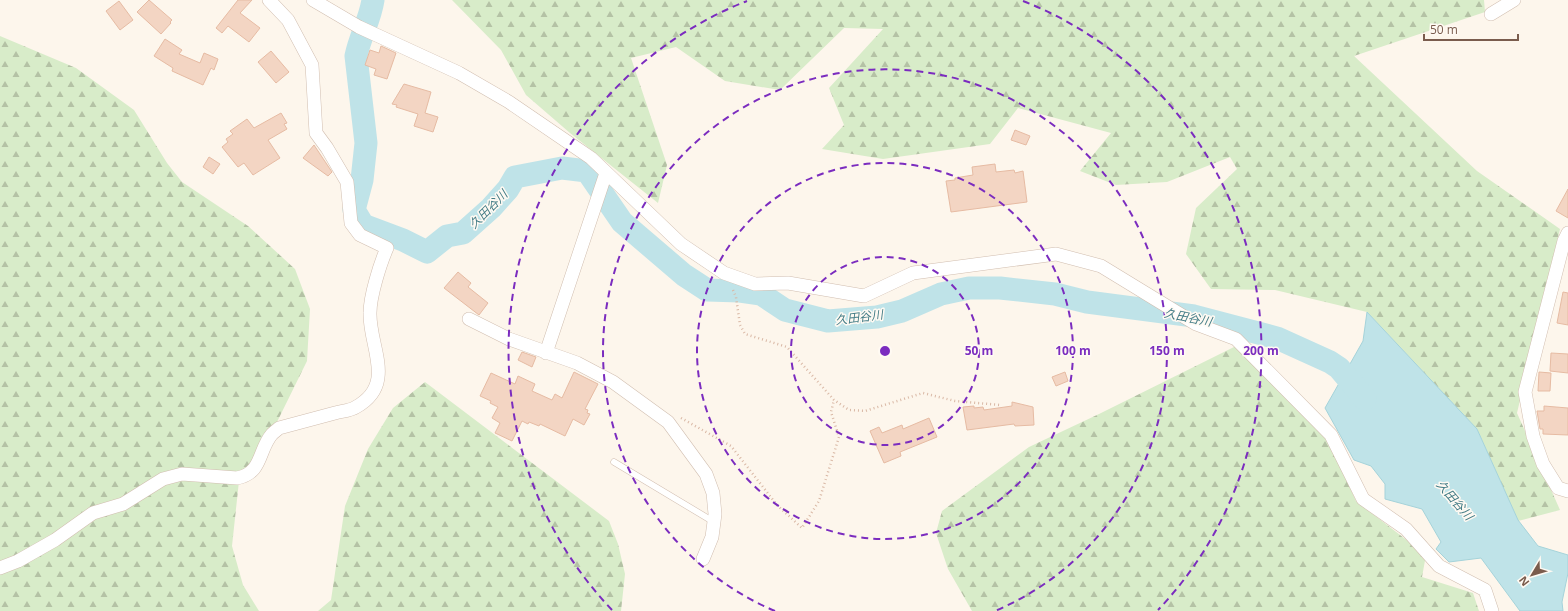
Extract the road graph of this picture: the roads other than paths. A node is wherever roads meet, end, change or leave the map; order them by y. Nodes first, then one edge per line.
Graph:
1 (269, 0) edge
2 (313, 0) edge
3 (1514, 0) edge
4 (1492, 14) dead end
5 (604, 178) junction
6 (1568, 233) edge
7 (469, 319) dead end
8 (546, 353) junction
9 (614, 462) dead end
10 (1568, 491) edge
11 (714, 522) junction
12 (703, 559) dead end
13 (0, 568) edge
14 (1492, 611) edge

1 - 13 street
2 - 5 street
3 - 4 street
5 - 8 street
5 - 14 street
6 - 10 street
7 - 8 street
8 - 11 street
9 - 11 lane
11 - 12 street

